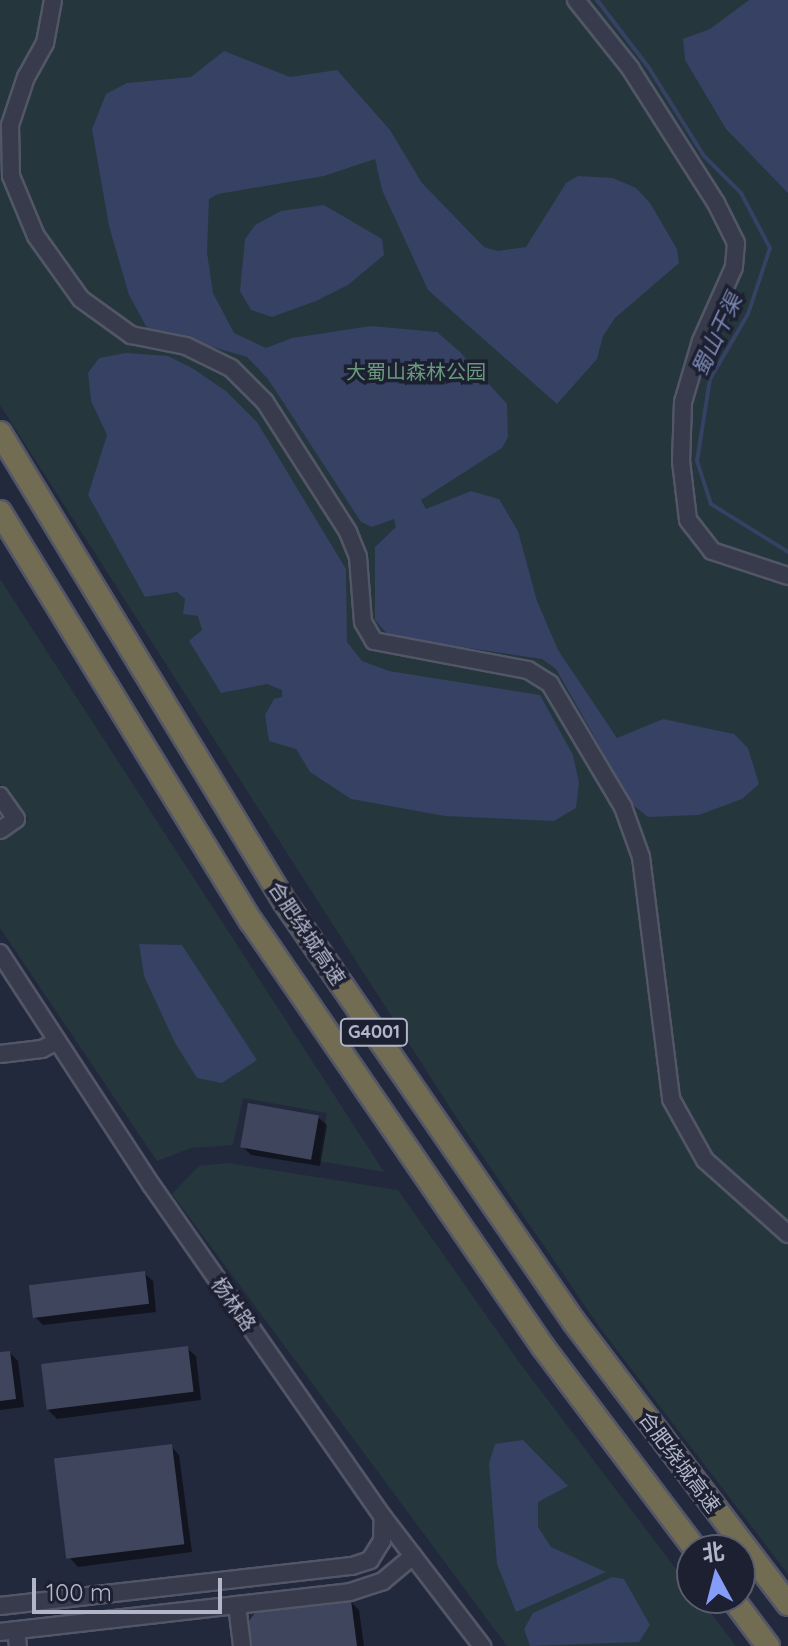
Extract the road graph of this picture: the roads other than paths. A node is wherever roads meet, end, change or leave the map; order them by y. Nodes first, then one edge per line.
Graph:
1 (53, 0) edge
2 (576, 0) edge
3 (0, 433) edge
4 (0, 512) edge
5 (788, 576) edge
6 (0, 796) edge
7 (0, 830) edge
8 (0, 953) edge
9 (57, 1041) junction
10 (0, 1054) edge
11 (788, 1234) edge
12 (383, 1517) junction
13 (684, 1534) edge
14 (413, 1556) junction
15 (788, 1604) edge
16 (237, 1605) junction
17 (0, 1606) edge
18 (744, 1614) edge
19 (11, 1636) edge
20 (242, 1646) edge
21 (482, 1646) edge
22 (768, 1646) edge

1 - 11 street
2 - 5 street
3 - 15 highway, 合肥绕城高速 / G4001
4 - 13 highway, 合肥绕城高速 / G4001
6 - 7 street
8 - 9 street, 杨林路
9 - 10 street
9 - 12 street, 杨林路
12 - 14 street, 杨林路
12 - 17 street
14 - 16 street
14 - 21 street, 杨林路
16 - 19 street
16 - 20 street
18 - 22 highway

